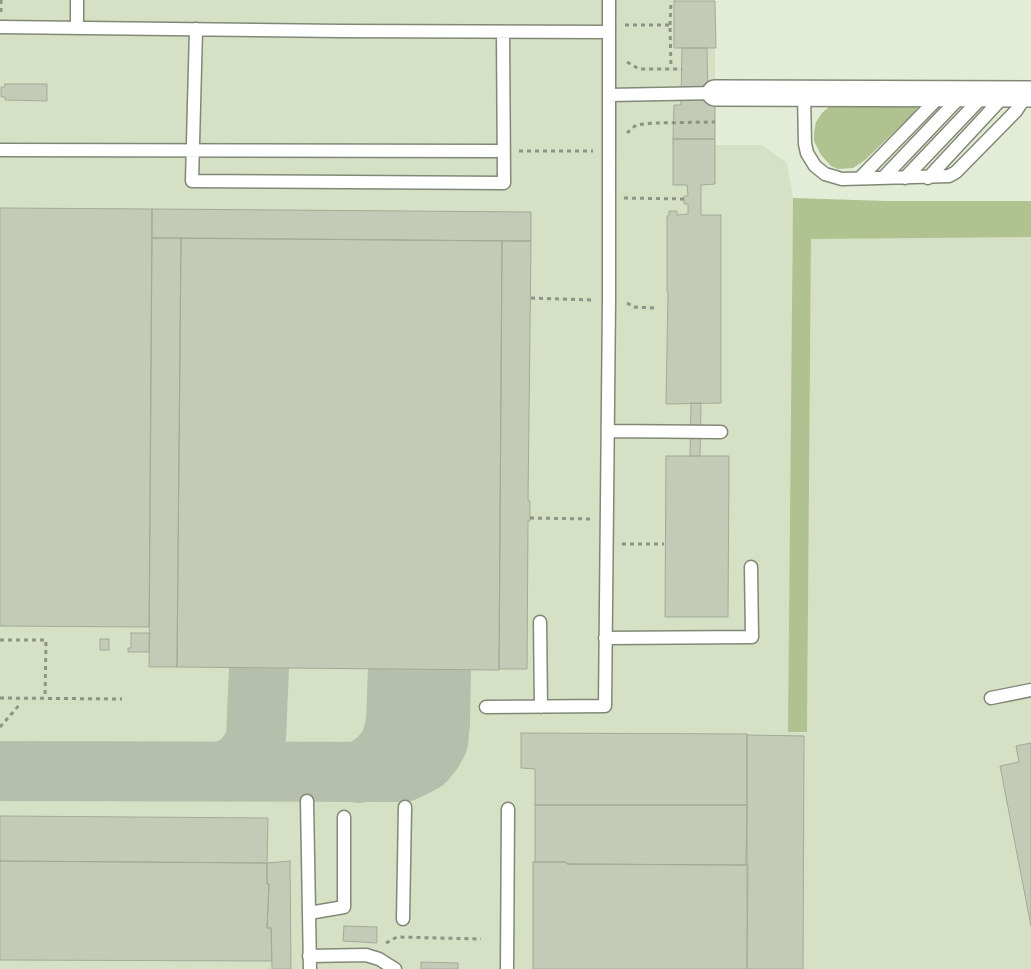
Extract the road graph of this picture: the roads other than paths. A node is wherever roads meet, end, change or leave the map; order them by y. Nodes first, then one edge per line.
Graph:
1 (77, 0) edge
2 (610, 0) edge
3 (0, 27) edge
4 (77, 28) junction
5 (196, 29) junction
6 (503, 32) junction
7 (609, 32) junction
8 (715, 93) joint
9 (610, 94) junction
10 (804, 94) junction
11 (993, 94) edge
12 (0, 150) edge
13 (193, 150) junction
14 (500, 151) junction
15 (860, 178) junction
16 (883, 178) junction
17 (905, 178) junction
18 (928, 178) junction
19 (608, 431) junction
20 (721, 432) dead end
21 (751, 567) dead end
22 (540, 622) dead end
23 (605, 638) junction
24 (1031, 690) edge
25 (991, 698) dead end
26 (541, 707) junction
27 (486, 708) dead end
28 (308, 801) dead end
29 (404, 807) dead end
30 (508, 809) dead end
31 (344, 817) dead end
32 (309, 913) junction
33 (403, 919) dead end
34 (310, 962) edge
35 (395, 969) edge
36 (508, 969) edge

1 - 4 lane
2 - 7 lane
3 - 4 lane
4 - 5 lane
5 - 6 lane
5 - 13 lane
6 - 7 lane
6 - 14 lane
7 - 9 lane
8 - 9 lane
8 - 10 street
9 - 19 lane
10 - 11 street
10 - 15 lane
11 - 15 lane
11 - 16 lane
11 - 17 lane
11 - 18 lane
11 - 18 lane
12 - 13 lane
13 - 14 lane
13 - 14 lane
15 - 16 lane
16 - 17 lane
17 - 18 lane
19 - 20 lane
19 - 23 lane
21 - 23 lane
22 - 26 lane
23 - 26 lane
24 - 25 lane
26 - 27 lane
28 - 32 lane
29 - 33 lane
30 - 36 lane
31 - 32 lane
32 - 34 lane
34 - 35 lane

